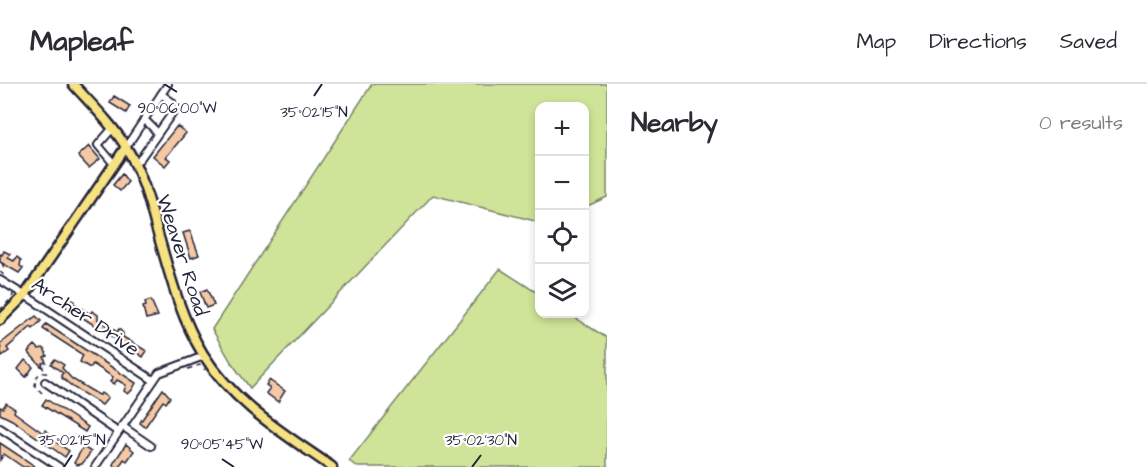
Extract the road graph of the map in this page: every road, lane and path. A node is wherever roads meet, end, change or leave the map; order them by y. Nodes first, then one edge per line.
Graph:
1 (73, 84) edge
2 (168, 84) edge
3 (161, 94) junction
4 (144, 119) junction
5 (112, 129) junction
6 (158, 133) junction
7 (126, 147) junction
8 (134, 163) junction
9 (114, 164) junction
10 (2, 263) dead end
11 (4, 268) dead end
12 (0, 272) edge
13 (2, 278) edge
14 (11, 291) dead end
15 (25, 295) junction
16 (0, 310) edge
17 (0, 320) edge
18 (204, 356) junction
19 (183, 370) dead end
20 (205, 370) dead end
21 (50, 373) dead end
22 (153, 380) junction
23 (45, 382) dead end
24 (42, 393) dead end
25 (0, 428) edge
26 (120, 429) junction
27 (151, 446) dead end
28 (58, 467) edge
29 (95, 467) edge
30 (332, 467) edge

1 - 5 main road, Weaver Road
2 - 3 street
3 - 4 street
3 - 6 street
4 - 6 street
4 - 7 street
5 - 7 main road, Weaver Road
5 - 9 street
6 - 8 street
7 - 8 main road, Weaver Road
7 - 9 main road
8 - 18 main road, Weaver Road
9 - 15 main road
10 - 11 path
12 - 13 path
13 - 15 street, Archer Drive
14 - 16 path
15 - 17 main road
15 - 22 street, Archer Drive
18 - 22 street
18 - 30 main road, Weaver Road
19 - 20 path
21 - 24 path
22 - 26 street
23 - 26 street
25 - 28 street
26 - 27 street
26 - 29 street

